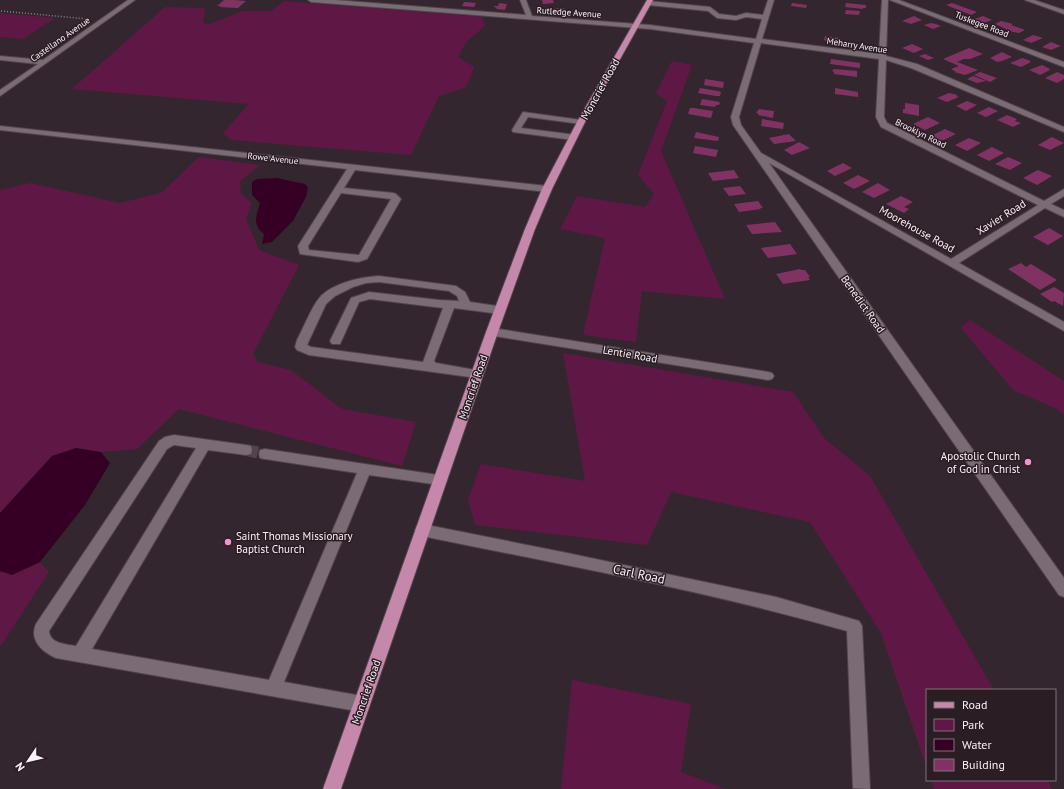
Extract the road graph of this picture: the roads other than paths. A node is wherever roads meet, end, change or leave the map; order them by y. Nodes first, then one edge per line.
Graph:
1 (132, 0) edge
2 (311, 0) edge
3 (400, 0) edge
4 (523, 0) edge
5 (771, 0) edge
6 (885, 0) edge
7 (894, 0) edge
8 (1028, 0) edge
9 (347, 2) edge
10 (649, 2) edge
11 (394, 7) junction
12 (1064, 12) edge
13 (766, 17) junction
14 (530, 18) junction
15 (635, 26) junction
16 (759, 41) junction
17 (882, 57) junction
18 (0, 58) edge
19 (44, 62) junction
20 (1064, 65) edge
21 (0, 94) edge
22 (581, 122) junction
23 (0, 128) edge
24 (1064, 130) edge
25 (573, 137) junction
26 (757, 153) junction
27 (353, 167) junction
28 (547, 189) junction
29 (338, 190) junction
30 (1064, 192) edge
31 (1044, 204) junction
32 (1064, 214) edge
33 (952, 263) junction
34 (450, 304) junction
35 (466, 305) junction
36 (500, 310) junction
37 (1064, 327) edge
38 (492, 332) junction
39 (336, 341) dead end
40 (432, 367) junction
41 (477, 374) junction
42 (768, 376) dead end
43 (205, 444) junction
44 (246, 450) tunnel mouth
45 (265, 454) tunnel mouth
46 (365, 470) junction
47 (440, 480) junction
48 (422, 530) junction
49 (1064, 590) edge
50 (80, 654) junction
51 (274, 688) junction
52 (362, 704) junction
53 (862, 788) edge
54 (332, 789) edge

1 - 19 street, Castellano Avenue
2 - 9 street, Rutledge Avenue
3 - 11 street
4 - 14 street
5 - 13 street, Benedict Road
6 - 17 street, Brooklyn Road
7 - 20 street, Tuskegee Road
8 - 12 street
9 - 11 street, Rutledge Avenue
10 - 13 street
10 - 15 main road, Moncrief Road
11 - 14 street, Rutledge Avenue
13 - 16 street, Benedict Road
14 - 15 street, Rutledge Avenue
15 - 16 street, Meharry Avenue
15 - 22 main road, Moncrief Road
16 - 17 street, Meharry Avenue
16 - 26 street, Benedict Road
17 - 24 street, Meharry Avenue
17 - 31 street, Brooklyn Road
18 - 19 street
19 - 21 street, Castellano Avenue
22 - 25 main road, Moncrief Road
22 - 25 street
23 - 27 street, Rowe Avenue
25 - 28 main road, Moncrief Road
26 - 33 street, Moorehouse Road
26 - 49 street, Benedict Road
27 - 28 street, Rowe Avenue
27 - 29 street
28 - 36 main road, Moncrief Road
29 - 29 street
30 - 31 street, Xavier Road
31 - 32 street, Brooklyn Road
31 - 33 street, Xavier Road
33 - 37 street, Moorehouse Road
34 - 35 street
34 - 39 street
34 - 40 street
35 - 36 street
35 - 40 street
36 - 38 main road, Moncrief Road
38 - 41 main road, Moncrief Road
38 - 42 street, Lentie Road
40 - 41 street
41 - 47 main road, Moncrief Road
43 - 44 street
43 - 50 street
43 - 50 street
45 - 46 street
46 - 47 street
46 - 51 street
47 - 48 main road, Moncrief Road
48 - 52 main road, Moncrief Road
48 - 53 street, Carl Road
50 - 51 street
51 - 52 street
52 - 54 main road, Moncrief Road

